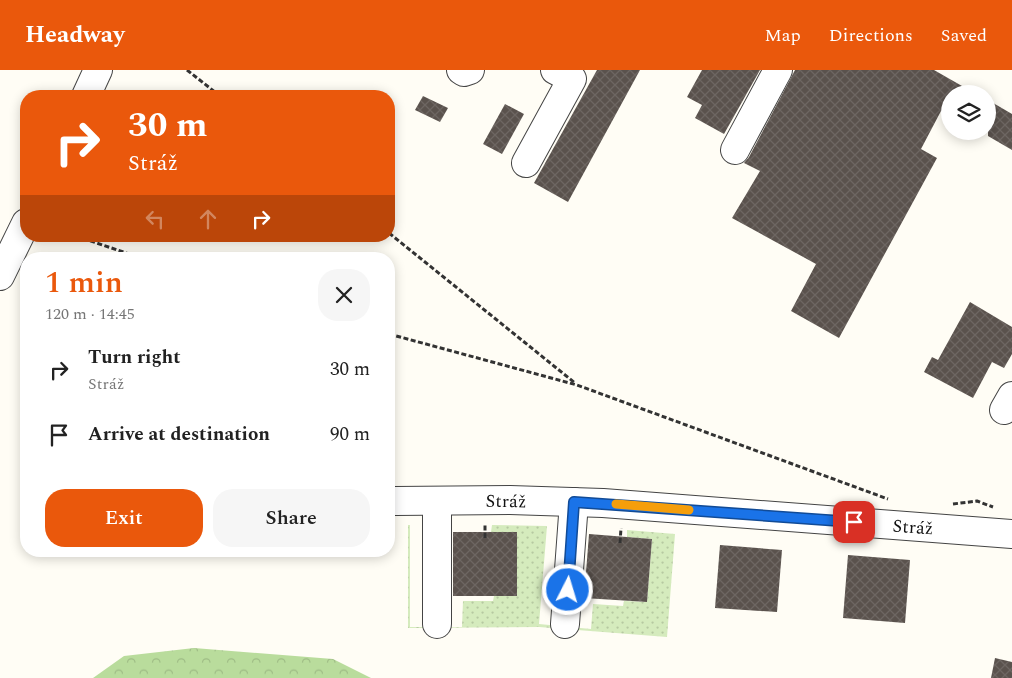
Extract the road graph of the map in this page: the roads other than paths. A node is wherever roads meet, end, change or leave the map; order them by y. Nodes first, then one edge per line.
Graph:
1 (98, 70) edge
2 (462, 70) edge
3 (470, 70) edge
4 (555, 70) edge
5 (778, 70) edge
6 (89, 90) edge
7 (735, 150) dead end
8 (526, 163) dead end
9 (20, 235) edge
10 (0, 276) edge
11 (395, 500) dead end
12 (437, 500) junction
13 (574, 502) junction
14 (1012, 534) edge
15 (437, 624) dead end
16 (565, 624) dead end

1 - 6 street
2 - 3 street
4 - 8 street
5 - 7 street
9 - 10 street
11 - 12 street, Stráž
12 - 13 street, Stráž
12 - 15 street
13 - 14 street, Stráž
13 - 16 street

